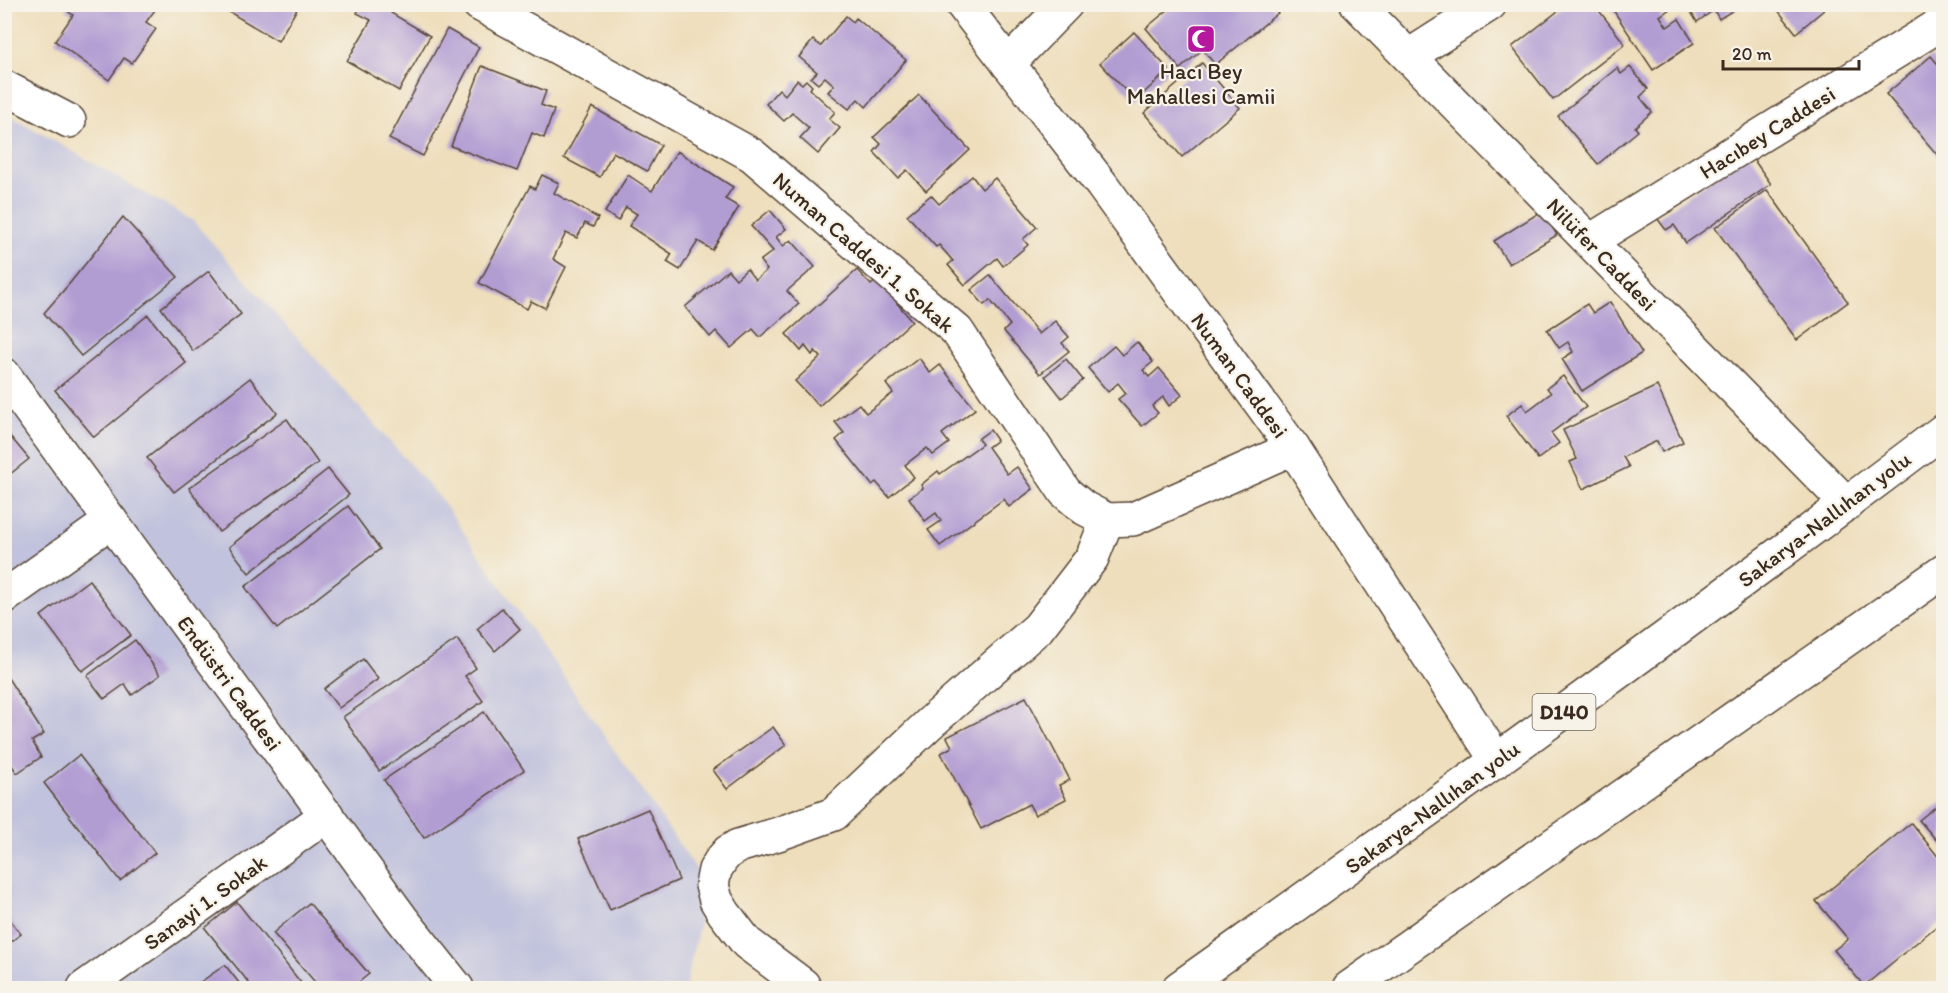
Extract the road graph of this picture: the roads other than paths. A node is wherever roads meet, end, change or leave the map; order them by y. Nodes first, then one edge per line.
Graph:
1 (479, 4) edge
2 (962, 4) edge
3 (1066, 4) edge
4 (1357, 4) edge
5 (1490, 4) edge
6 (1944, 22) edge
7 (1409, 56) junction
8 (1008, 64) junction
9 (4, 87) edge
10 (69, 121) dead end
11 (1590, 241) junction
12 (4, 375) edge
13 (1944, 430) edge
14 (1293, 448) junction
15 (1846, 504) junction
16 (1107, 520) junction
17 (111, 521) junction
18 (1944, 571) edge
19 (4, 597) edge
20 (1497, 761) junction
21 (327, 815) junction
22 (803, 985) dead end
23 (84, 988) edge
24 (457, 988) edge
25 (1179, 988) edge
26 (1349, 988) edge

1 - 16 street, Numan Caddesi 1. Sokak
2 - 8 street, Numan Caddesi
3 - 8 street
4 - 7 street, Nilüfer Caddesi
5 - 7 street
6 - 11 street, Hacıbey Caddesi
7 - 11 street, Nilüfer Caddesi
8 - 14 street, Numan Caddesi
9 - 10 street
11 - 15 street, Nilüfer Caddesi
12 - 17 street, Endüstri Caddesi
13 - 15 street, Sakarya-Nallıhan yolu / D140
14 - 16 street
14 - 20 street, Numan Caddesi
15 - 20 street, Sakarya-Nallıhan yolu / D140
16 - 22 street
17 - 19 street
17 - 21 street, Endüstri Caddesi
18 - 26 street
20 - 25 street, Sakarya-Nallıhan yolu / D140
21 - 23 street, Sanayi 1. Sokak
21 - 24 street, Endüstri Caddesi

